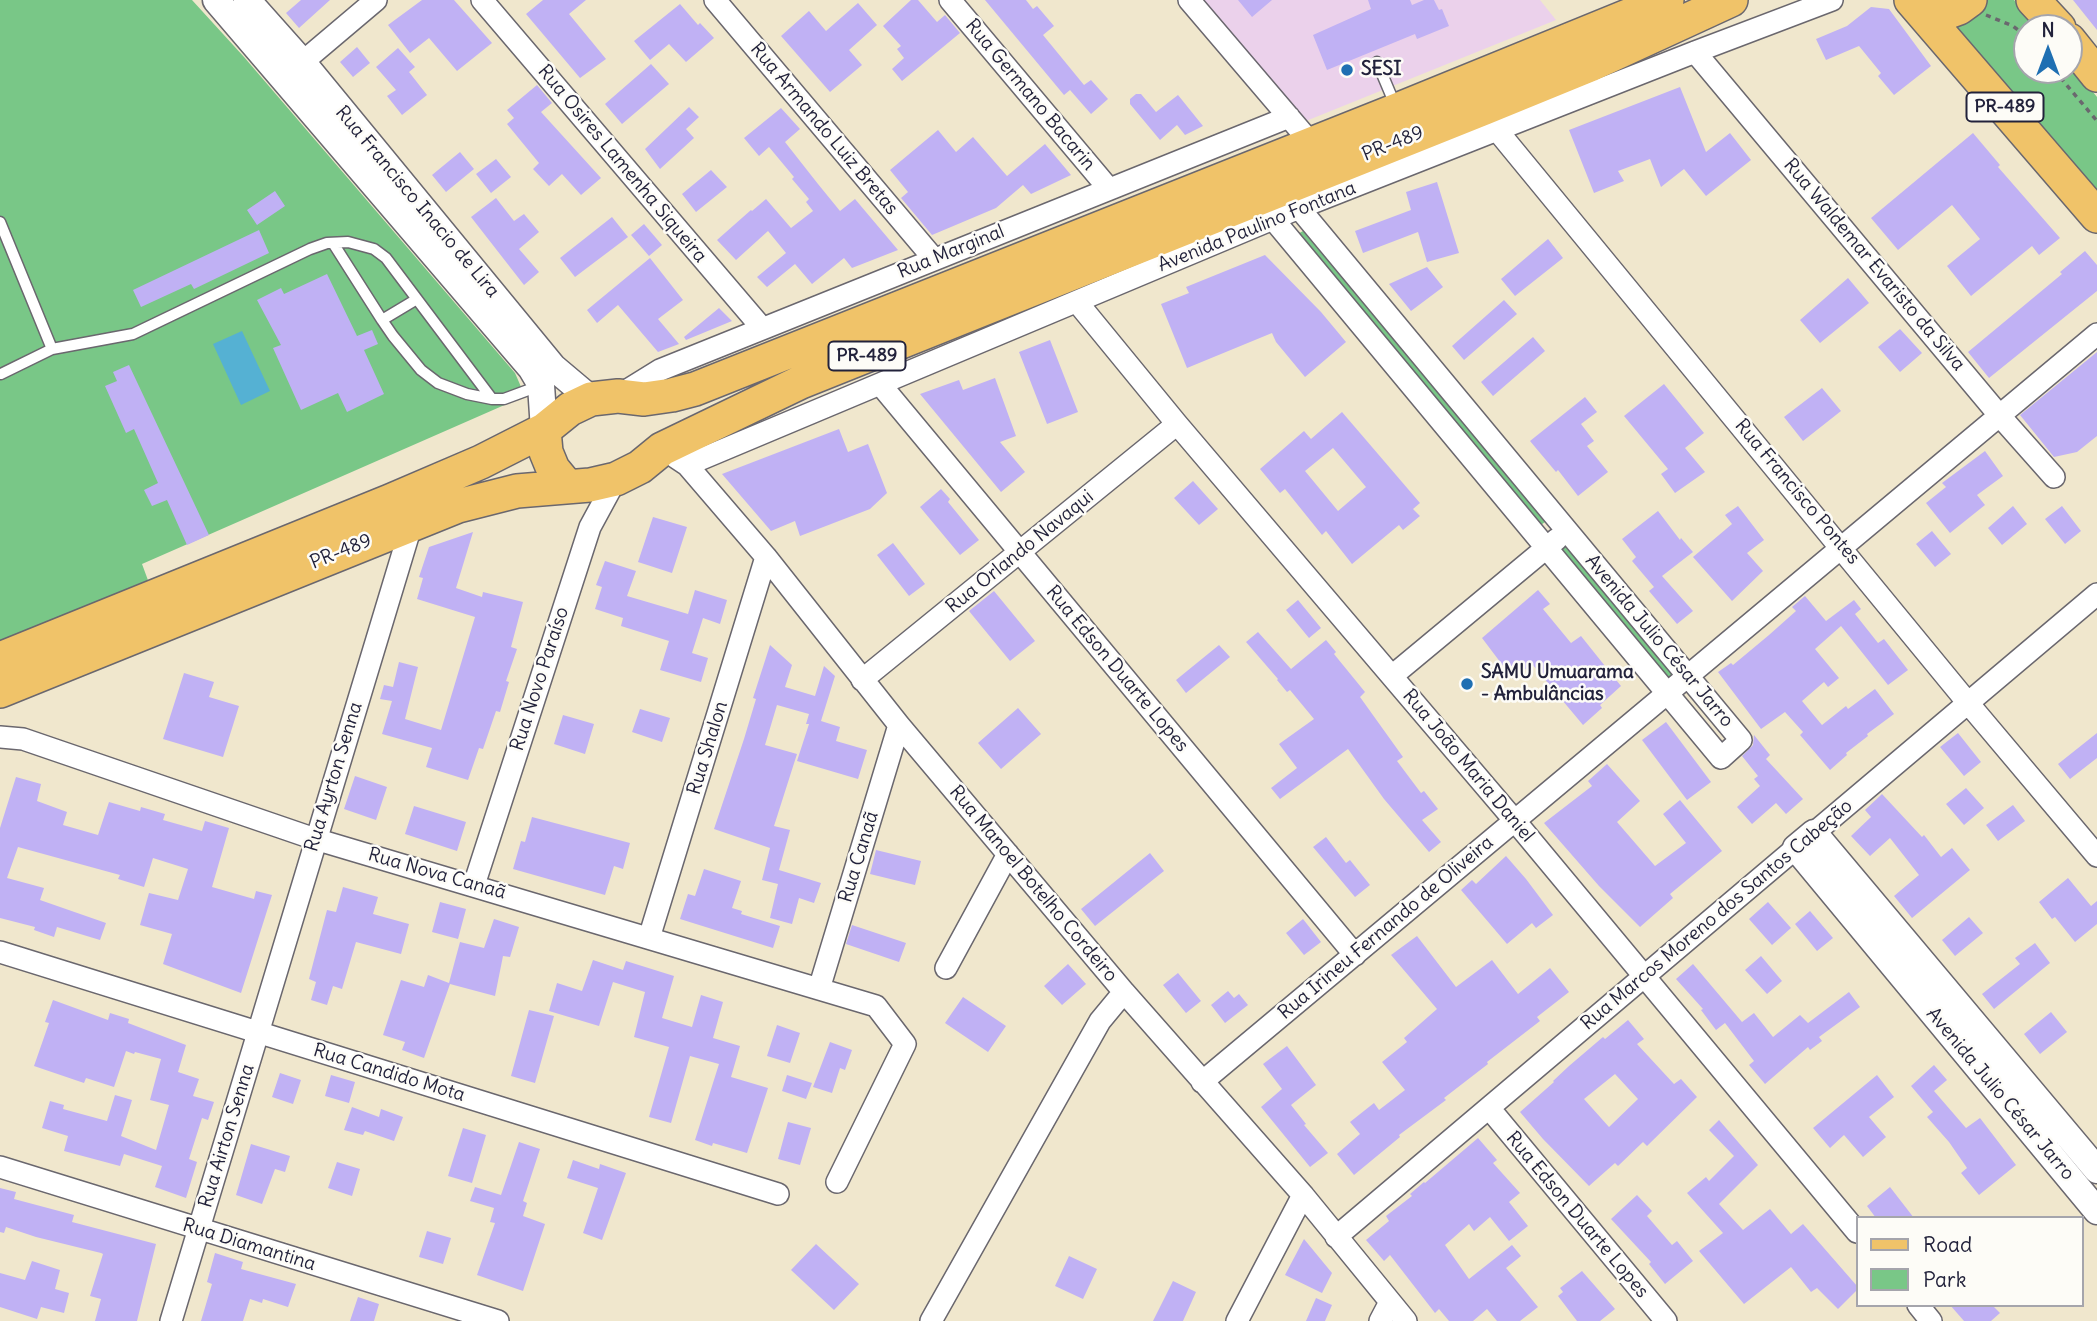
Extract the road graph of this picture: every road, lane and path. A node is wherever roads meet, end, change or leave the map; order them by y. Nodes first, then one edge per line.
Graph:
1 (216, 0) edge
2 (247, 0) edge
3 (376, 0) edge
4 (482, 0) edge
5 (715, 0) edge
6 (950, 0) edge
7 (1189, 0) edge
8 (1667, 0) edge
9 (1731, 0) edge
10 (1832, 0) edge
11 (2033, 0) edge
12 (1969, 1) edge
13 (1915, 3) edge
14 (2046, 14) edge
15 (2013, 27) edge
16 (1695, 51) junction
17 (2083, 58) edge
18 (1377, 62) dead end
19 (294, 70) junction
20 (2097, 75) edge
21 (2066, 84) edge
22 (1397, 110) junction
23 (1289, 117) junction
24 (2097, 121) edge
25 (1496, 129) junction
26 (1311, 144) junction
27 (1109, 189) junction
28 (1299, 208) junction
29 (2097, 216) edge
30 (1273, 219) junction
31 (0, 222) edge
32 (333, 243) junction
33 (934, 259) junction
34 (417, 299) junction
35 (1076, 302) junction
36 (382, 320) junction
37 (762, 328) junction
38 (2097, 334) edge
39 (52, 349) junction
40 (1, 374) edge
41 (880, 384) junction
42 (541, 385) junction
43 (618, 398) junction
44 (492, 400) junction
45 (1999, 415) junction
46 (1177, 424) junction
47 (544, 430) junction
48 (675, 457) junction
49 (2054, 477) dead end
50 (616, 479) junction
51 (567, 486) junction
52 (412, 523) junction
53 (1567, 530) junction
54 (1842, 547) junction
55 (1546, 548) junction
56 (1020, 552) junction
57 (766, 557) junction
58 (2097, 594) edge
59 (0, 659) edge
60 (1391, 676) junction
61 (1688, 676) junction
62 (862, 680) junction
63 (0, 691) edge
64 (1666, 694) junction
65 (1968, 703) junction
66 (900, 725) junction
67 (0, 737) edge
68 (1515, 821) junction
69 (315, 839) junction
70 (1805, 840) junction
71 (1008, 854) junction
72 (2097, 856) edge
73 (474, 885) junction
74 (649, 938) junction
75 (0, 952) edge
76 (1354, 955) junction
77 (946, 968) dead end
78 (1644, 977) junction
79 (819, 989) junction
80 (1124, 992) junction
81 (258, 1032) junction
82 (1202, 1082) junction
83 (1489, 1108) junction
84 (0, 1167) edge
85 (2097, 1170) edge
86 (837, 1182) dead end
87 (778, 1194) dead end
88 (1303, 1195) junction
89 (2097, 1211) edge
90 (199, 1230) junction
91 (1856, 1231) edge
92 (1336, 1237) junction
93 (1920, 1307) edge
94 (1385, 1312) edge
95 (171, 1321) edge
96 (498, 1321) edge
97 (932, 1321) edge
98 (1237, 1321) edge
99 (1406, 1321) edge
100 (1666, 1321) edge
101 (1931, 1321) edge

1 - 19 street
2 - 19 street, Rua Francisco Inacio de Lira
3 - 19 street
4 - 37 street, Rua Osires Lamenha Siqueira
5 - 33 street, Rua Armando Luiz Bretas
6 - 27 street, Rua Germano Bacarin
7 - 23 street
8 - 22 main road, PR-489 / PR-489
9 - 48 main road, PR-489 / PR-489
10 - 16 street, Avenida Paulino Fontana
11 - 14 main road
12 - 13 main road
12 - 15 path
13 - 29 main road, PR-489
16 - 25 street, Avenida Paulino Fontana
16 - 45 street, Rua Waldemar Evaristo da Silva
17 - 20 main road
18 - 22 lane
19 - 42 street
19 - 43 street, Rua Francisco Inacio de Lira
21 - 24 path
22 - 26 main road, PR-489 / PR-489
23 - 26 street
23 - 27 street, Rua Marginal
25 - 28 street, Avenida Paulino Fontana
25 - 54 street, Rua Francisco Pontes
26 - 43 main road, PR-489 / PR-489
27 - 33 street, Rua Marginal
28 - 30 street, Avenida Paulino Fontana
28 - 53 street, Avenida Julio César Jarro
30 - 35 street, Avenida Paulino Fontana
30 - 55 street, Avenida Julio César Jarro
31 - 39 lane
32 - 34 lane
32 - 36 lane
32 - 39 lane
33 - 37 street, Rua Marginal
34 - 36 lane
34 - 44 lane
35 - 41 street, Avenida Paulino Fontana
35 - 46 street, Rua João Maria Daniel
36 - 44 lane
37 - 43 street, Rua Marginal
38 - 45 street
39 - 40 lane
41 - 48 street, Avenida Paulino Fontana
41 - 56 street, Rua Edson Duarte Lopes
42 - 44 lane
42 - 47 street
43 - 47 main road, PR-489 / PR-489
43 - 48 main road
45 - 49 street, Rua Waldemar Evaristo da Silva
45 - 54 street
46 - 56 street, Rua Orlando Navaqui
46 - 60 street, Rua João Maria Daniel
47 - 51 main road
47 - 59 main road, PR-489 / PR-489
48 - 50 main road, PR-489 / PR-489
48 - 57 street, Rua Manoel Botelho Cordeiro
50 - 51 main road, PR-489 / PR-489
50 - 73 street, Rua Novo Paraíso
51 - 52 main road, PR-489 / PR-489
52 - 63 main road, PR-489 / PR-489
52 - 69 street, Rua Ayrton Senna
53 - 55 street
53 - 61 street, Avenida Julio César Jarro
54 - 61 street
54 - 65 street, Rua Francisco Pontes
55 - 60 street
55 - 64 street, Avenida Julio César Jarro
56 - 62 street, Rua Orlando Navaqui
56 - 76 street, Rua Edson Duarte Lopes
57 - 62 street, Rua Manoel Botelho Cordeiro
57 - 74 street, Rua Shalon
58 - 65 street, Rua Marcos Moreno dos Santos Cabeção
60 - 68 street, Rua João Maria Daniel
61 - 64 street
61 - 64 street, Avenida Julio César Jarro
62 - 66 street, Rua Manoel Botelho Cordeiro
64 - 68 street, Rua Irineu Fernando de Oliveira
65 - 70 street, Rua Marcos Moreno dos Santos Cabeção
65 - 72 street, Rua Francisco Pontes
66 - 71 street, Rua Manoel Botelho Cordeiro
66 - 79 street, Rua Canaã
67 - 69 street, Rua Nova Canaã
68 - 76 street, Rua Irineu Fernando de Oliveira
68 - 78 street, Rua João Maria Daniel
69 - 73 street, Rua Nova Canaã
69 - 81 street, Rua Ayrton Senna
70 - 78 street, Rua Marcos Moreno dos Santos Cabeção
70 - 85 street, Avenida Julio César Jarro
70 - 89 street, Avenida Julio César Jarro
71 - 77 street
71 - 80 street, Rua Manoel Botelho Cordeiro
73 - 74 street, Rua Nova Canaã
74 - 79 street, Rua Nova Canaã
75 - 81 street, Rua Candido Mota
76 - 82 street, Rua Irineu Fernando de Oliveira
78 - 83 street, Rua Marcos Moreno dos Santos Cabeção
78 - 91 street, Rua João Maria Daniel
79 - 86 street, Rua Nova Canaã
80 - 82 street, Rua Manoel Botelho Cordeiro
80 - 97 street
81 - 87 street, Rua Candido Mota
81 - 90 street, Rua Airton Senna
82 - 88 street, Rua Manoel Botelho Cordeiro
83 - 92 street, Rua Marcos Moreno dos Santos Cabeção
83 - 100 street, Rua Edson Duarte Lopes
84 - 90 street, Rua Diamantina
88 - 92 street, Rua Manoel Botelho Cordeiro
88 - 98 street
90 - 95 street, Rua Airton Senna
90 - 96 street, Rua Diamantina
92 - 94 street, Rua Manoel Botelho Cordeiro
93 - 101 street
94 - 99 street, Rua Manoel Botelho Cordeiro

